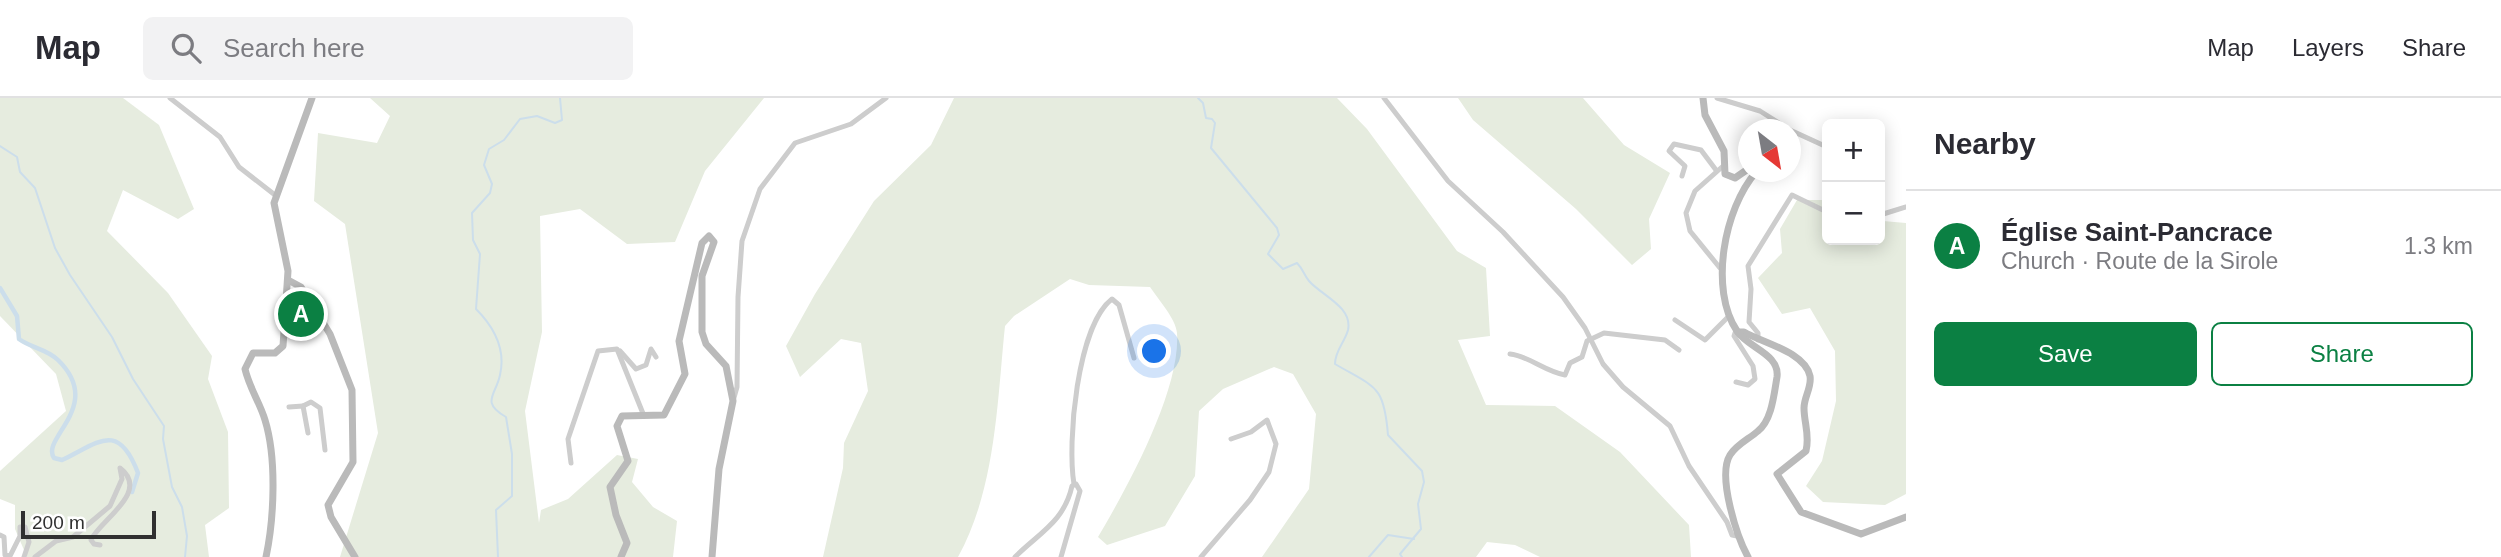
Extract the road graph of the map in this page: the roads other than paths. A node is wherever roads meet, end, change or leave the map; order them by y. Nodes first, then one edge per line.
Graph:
1 (170, 98) edge
2 (312, 98) edge
3 (886, 98) edge
4 (1384, 98) edge
5 (1717, 98) edge
6 (1705, 101) edge
7 (1773, 119) edge
8 (1801, 135) edge
9 (1822, 145) edge
10 (1719, 169) junction
11 (1738, 175) edge
12 (1682, 176) dead end
13 (1750, 182) edge
14 (275, 195) junction
15 (1906, 207) edge
16 (1822, 210) edge
17 (1885, 213) edge
18 (1720, 268) junction
19 (288, 280) junction
20 (1729, 316) junction
21 (1675, 320) dead end
22 (1737, 331) junction
23 (1591, 339) junction
24 (1758, 340) junction
25 (617, 349) junction
26 (1679, 351) dead end
27 (1510, 354) dead end
28 (656, 357) dead end
29 (1134, 358) dead end
30 (1736, 382) dead end
31 (733, 401) junction
32 (303, 406) junction
33 (289, 407) dead end
34 (644, 416) junction
35 (308, 433) dead end
36 (1231, 439) dead end
37 (325, 450) dead end
38 (571, 463) dead end
39 (1074, 484) junction
40 (1906, 517) edge
41 (0, 535) edge
42 (1737, 536) junction
43 (97, 545) dead end
44 (713, 554) edge
45 (24, 557) edge
46 (35, 557) edge
47 (265, 557) edge
48 (355, 557) edge
49 (621, 557) edge
50 (720, 557) edge
51 (1015, 557) edge
52 (1061, 557) edge
53 (1201, 557) edge
54 (1748, 557) edge

1 - 14 street
2 - 14 street
3 - 31 street
4 - 23 street
5 - 7 street
6 - 10 street
8 - 9 street
10 - 11 street
10 - 12 street
10 - 18 street
13 - 18 street
14 - 19 street
15 - 17 street
16 - 24 street
18 - 20 street
19 - 47 street
19 - 48 street
20 - 21 street
20 - 22 street
22 - 24 street
22 - 30 street
22 - 42 street
23 - 26 street
23 - 27 street
23 - 42 street
24 - 40 street
25 - 28 street
25 - 34 street
25 - 38 street
29 - 39 street
31 - 34 street
31 - 44 street
32 - 33 street
32 - 35 street
32 - 37 street
34 - 49 street
36 - 53 street
39 - 51 street
39 - 52 street
41 - 45 street
42 - 54 street
43 - 46 street
44 - 50 street

